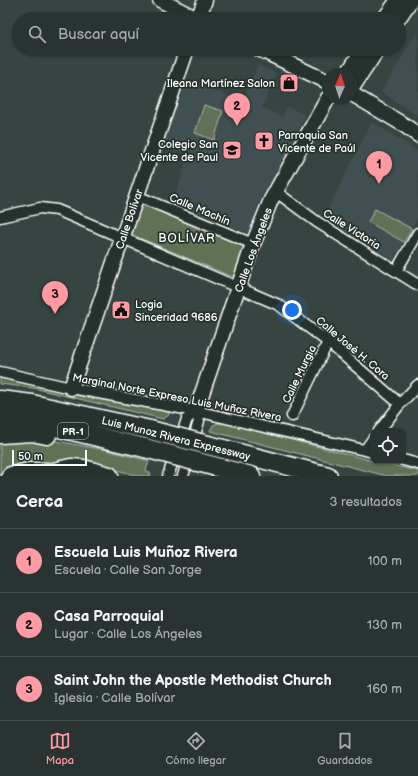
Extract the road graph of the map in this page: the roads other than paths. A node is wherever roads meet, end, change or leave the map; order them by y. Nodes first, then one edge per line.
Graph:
1 (160, 0) edge
2 (205, 0) edge
3 (398, 0) edge
4 (412, 0) edge
5 (183, 12) edge
6 (200, 12) edge
7 (389, 12) edge
8 (403, 12) edge
9 (185, 56) edge
10 (274, 56) edge
11 (359, 56) edge
12 (373, 56) edge
13 (351, 68) edge
14 (322, 79) edge
15 (358, 79) edge
16 (358, 98) edge
17 (325, 104) edge
18 (418, 135) edge
19 (275, 191) junction
20 (137, 196) junction
21 (0, 217) edge
22 (418, 233) edge
23 (122, 237) junction
24 (253, 244) junction
25 (396, 271) junction
26 (418, 285) edge
27 (239, 288) junction
28 (328, 342) junction
29 (0, 372) edge
30 (418, 386) edge
31 (71, 388) junction
32 (0, 393) edge
33 (0, 400) edge
34 (32, 404) junction
35 (400, 404) junction
36 (196, 411) junction
37 (0, 416) edge
38 (292, 416) dead end
39 (381, 428) edge
40 (84, 433) junction
41 (0, 434) edge
42 (369, 451) edge
43 (406, 461) edge
44 (418, 464) edge
45 (49, 475) edge
46 (11, 476) edge
47 (109, 476) edge
48 (168, 476) edge
49 (183, 476) edge
50 (251, 476) edge
51 (328, 476) edge

1 - 5 street
2 - 6 street
3 - 7 street
4 - 8 street
9 - 20 street, Calle Bolívar
10 - 14 street
11 - 13 street
12 - 15 street
16 - 18 street
17 - 19 street, Calle Los Ángeles
19 - 24 street, Calle Los Ángeles
19 - 25 street, Calle Victoria
20 - 23 street, Calle Bolívar
20 - 24 street, Calle Machín
21 - 23 street, Calle José H. Cora
22 - 25 street
23 - 27 street, Calle José H. Cora
23 - 31 street, Calle Bolívar
24 - 27 street, Calle Los Ángeles
25 - 26 street, Calle Victoria
27 - 28 street, Calle José H. Cora
27 - 36 street, Calle Los Ángeles
28 - 35 street, Calle José H. Cora
28 - 38 street, Calle Murgia
29 - 31 street, Marginal Norte Expreso Luis Muñoz Rivera
30 - 35 street
31 - 36 street, Marginal Norte Expreso Luis Muñoz Rivera
32 - 34 highway
33 - 34 highway, Luis Munoz Rivera Expressway / PR-1
34 - 51 highway, Luis Munoz Rivera Expressway / PR-1, bridge
35 - 39 street
36 - 42 street, Marginal Norte Expreso Luis Muñoz Rivera
36 - 48 street, Calle Los Ángeles
36 - 49 street, Calle Los Ángeles
37 - 40 highway, Luis Munoz Rivera Expressway / PR-1
40 - 41 highway
40 - 50 highway, Luis Munoz Rivera Expressway / PR-1, bridge
43 - 44 street
45 - 46 highway
45 - 47 highway

